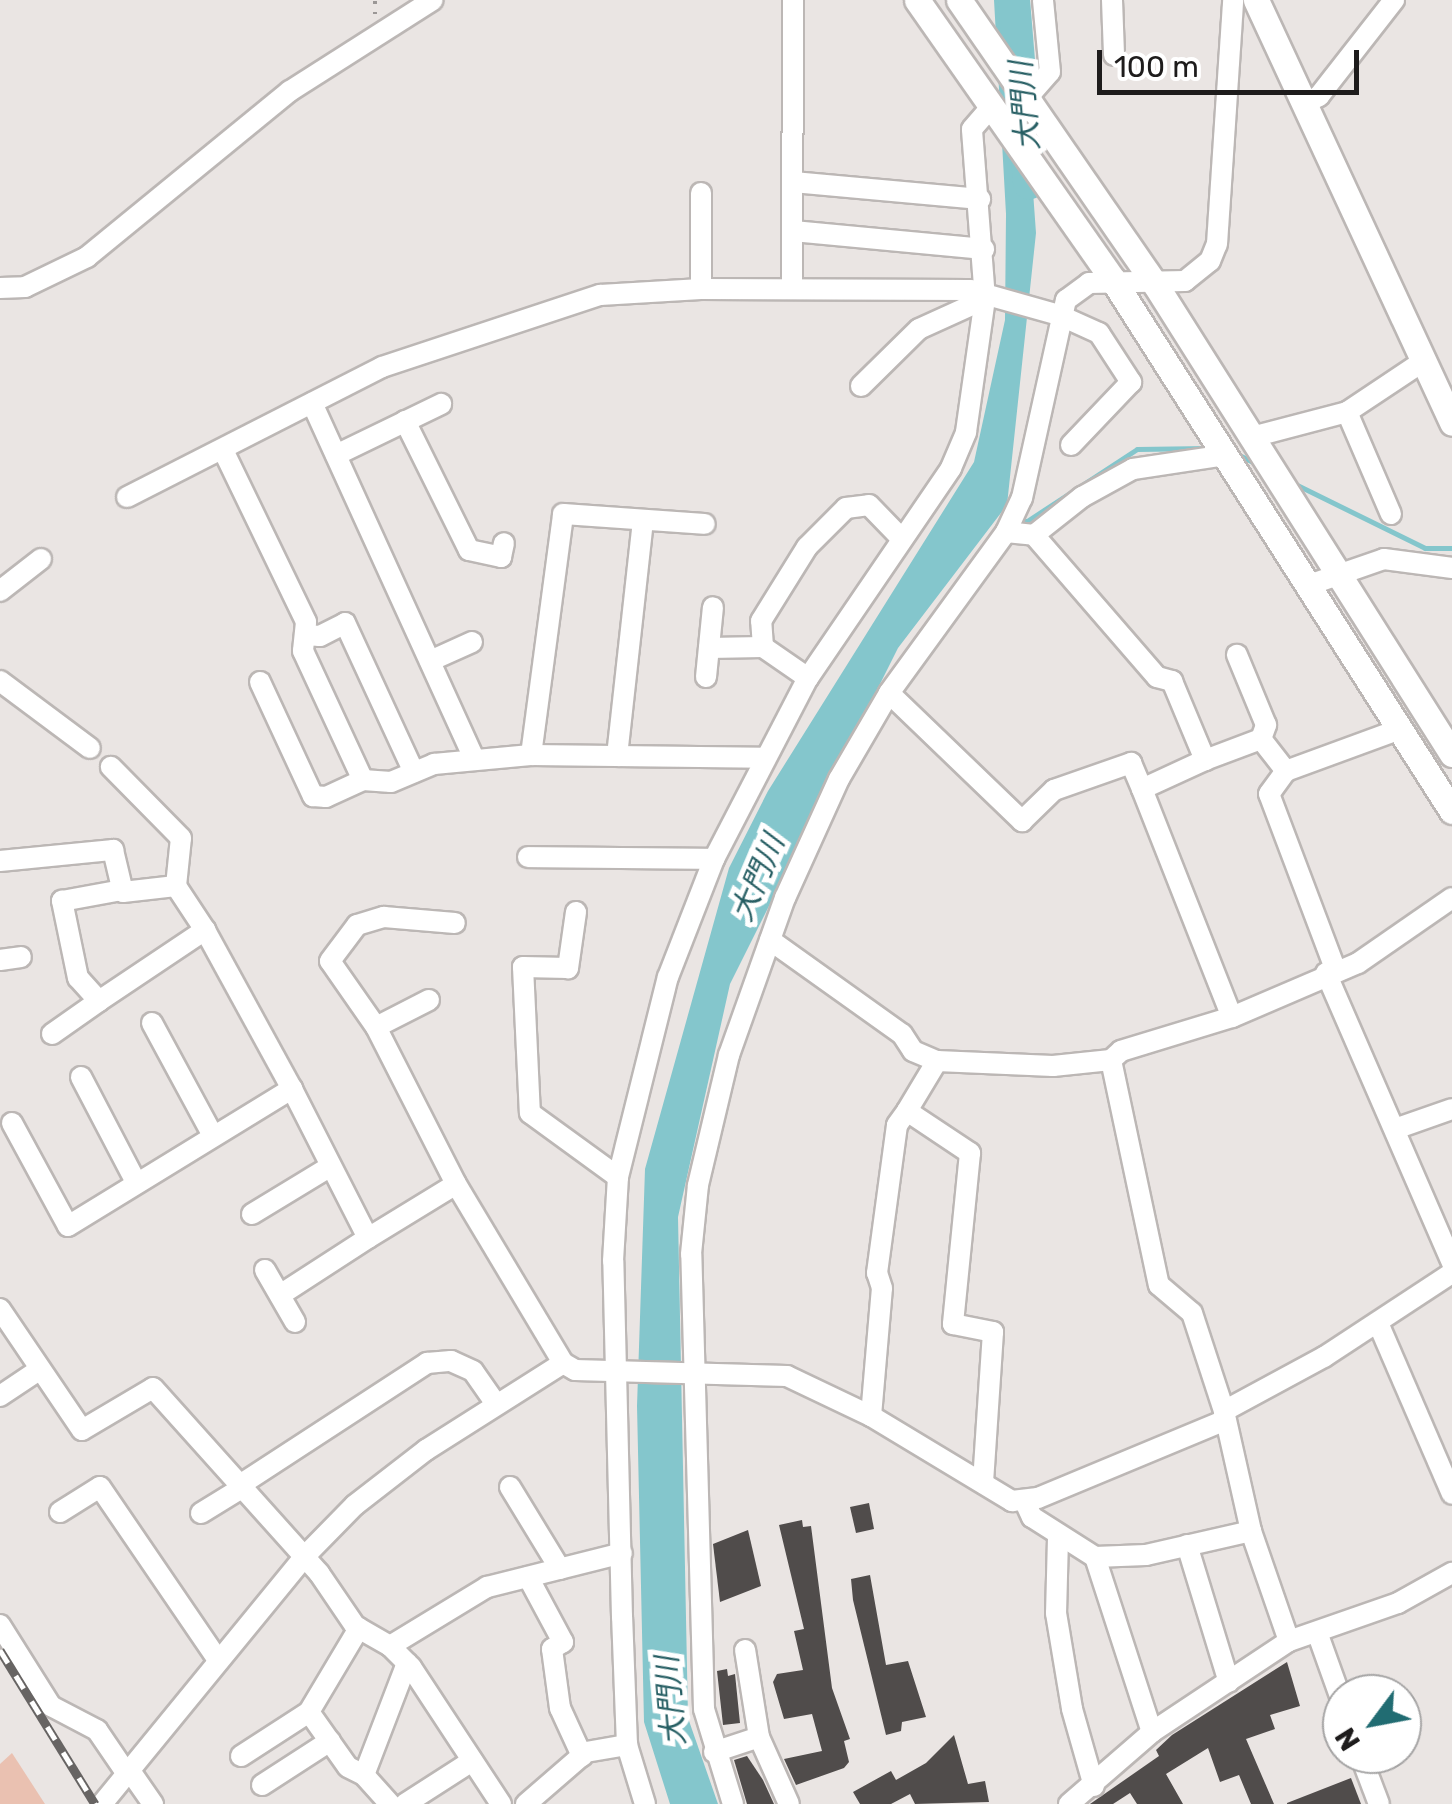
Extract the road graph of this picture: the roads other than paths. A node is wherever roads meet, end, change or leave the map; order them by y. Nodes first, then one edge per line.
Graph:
1 (434, 0) edge
2 (793, 0) edge
3 (917, 0) edge
4 (960, 0) edge
5 (1042, 0) edge
6 (1112, 0) edge
7 (1233, 0) edge
8 (1256, 0) edge
9 (1394, 0) edge
10 (1114, 55) dead end
11 (1028, 98) junction
12 (1306, 103) junction
13 (992, 106) junction
14 (793, 182) junction
15 (700, 194) dead end
16 (980, 199) junction
17 (793, 231) junction
18 (984, 249) junction
19 (1113, 280) junction
20 (792, 284) junction
21 (1155, 284) junction
22 (0, 288) edge
23 (701, 288) junction
24 (988, 300) junction
25 (1052, 314) junction
26 (1422, 362) junction
27 (860, 386) dead end
28 (312, 404) junction
29 (440, 404) dead end
30 (1347, 412) junction
31 (405, 421) junction
32 (1452, 423) edge
33 (1252, 438) junction
34 (1071, 446) dead end
35 (223, 450) junction
36 (1227, 454) junction
37 (336, 455) junction
38 (128, 497) dead end
39 (1391, 514) dead end
40 (643, 520) junction
41 (705, 524) dead end
42 (1006, 532) junction
43 (1034, 536) junction
44 (902, 539) junction
45 (504, 544) dead end
46 (41, 560) dead end
47 (1452, 568) edge
48 (1341, 579) junction
49 (1309, 585) junction
50 (0, 590) edge
51 (713, 607) dead end
52 (305, 635) junction
53 (472, 642) dead end
54 (763, 647) junction
55 (710, 648) junction
56 (1237, 655) dead end
57 (430, 661) junction
58 (706, 677) dead end
59 (808, 678) junction
60 (0, 681) edge
61 (260, 682) dead end
62 (889, 692) junction
63 (1400, 729) junction
64 (1261, 739) junction
65 (90, 748) dead end
66 (1452, 754) edge
67 (531, 755) junction
68 (617, 756) junction
69 (762, 758) junction
70 (476, 760) junction
71 (1205, 760) junction
72 (111, 767) dead end
73 (1286, 770) junction
74 (414, 772) junction
75 (363, 780) junction
76 (1142, 789) junction
77 (1452, 811) edge
78 (528, 857) dead end
79 (714, 859) junction
80 (0, 861) edge
81 (176, 886) junction
82 (122, 890) junction
83 (1452, 898) edge
84 (576, 912) dead end
85 (454, 924) dead end
86 (205, 930) junction
87 (770, 940) junction
88 (1331, 972) junction
89 (429, 1000) dead end
90 (98, 1001) junction
91 (1232, 1017) junction
92 (152, 1022) dead end
93 (376, 1027) junction
94 (52, 1034) dead end
95 (1111, 1060) junction
96 (937, 1061) junction
97 (81, 1076) dead end
98 (292, 1089) junction
99 (1452, 1109) edge
100 (907, 1111) junction
101 (12, 1123) dead end
102 (1394, 1130) junction
103 (212, 1136) junction
104 (331, 1166) junction
105 (618, 1177) junction
106 (136, 1182) junction
107 (456, 1184) junction
108 (252, 1214) dead end
109 (368, 1238) junction
110 (1452, 1263) edge
111 (265, 1270) dead end
112 (1452, 1274) edge
113 (280, 1295) junction
114 (0, 1309) edge
115 (295, 1322) dead end
116 (1378, 1323) junction
117 (563, 1364) junction
118 (38, 1370) junction
119 (621, 1372) junction
120 (696, 1374) junction
121 (0, 1396) edge
122 (496, 1404) junction
123 (871, 1416) junction
124 (1222, 1417) junction
125 (983, 1484) junction
126 (244, 1485) junction
127 (510, 1488) dead end
128 (1452, 1494) edge
129 (1024, 1500) junction
130 (60, 1512) dead end
131 (201, 1513) dead end
132 (1251, 1531) junction
133 (1058, 1538) junction
134 (1187, 1545) junction
135 (622, 1553) junction
136 (305, 1556) junction
137 (1094, 1557) junction
138 (560, 1569) junction
139 (1452, 1573) edge
140 (528, 1577) junction
141 (0, 1625) edge
142 (359, 1628) junction
143 (1317, 1632) junction
144 (1289, 1641) junction
145 (390, 1646) junction
146 (745, 1650) dead end
147 (218, 1660) junction
148 (407, 1663) junction
149 (1332, 1674) edge
150 (1229, 1682) junction
151 (309, 1712) junction
152 (1152, 1732) junction
153 (760, 1737) junction
154 (330, 1741) junction
155 (627, 1745) junction
156 (714, 1752) junction
157 (240, 1756) dead end
158 (582, 1756) junction
159 (472, 1761) junction
160 (126, 1770) junction
161 (1368, 1774) edge
162 (364, 1775) junction
163 (262, 1784) dead end
164 (550, 1784) junction
165 (1094, 1786) junction
166 (102, 1804) edge
167 (152, 1804) edge
168 (390, 1804) edge
169 (405, 1804) edge
170 (501, 1804) edge
171 (526, 1804) edge
172 (562, 1804) edge
173 (644, 1804) edge
174 (733, 1804) edge
175 (789, 1804) edge
176 (1069, 1804) edge
177 (1379, 1804) edge

1 - 22 street
2 - 14 street
3 - 13 street
4 - 11 street
5 - 11 street
6 - 10 street
7 - 21 street
8 - 12 street
9 - 12 street
11 - 21 street
12 - 26 street
13 - 16 street
13 - 19 street
14 - 16 street
14 - 17 street
15 - 23 street
16 - 18 street
17 - 18 street
17 - 20 street
18 - 24 street
19 - 21 street
19 - 25 street
19 - 36 street
20 - 23 street
20 - 24 street
21 - 33 street
23 - 28 street
24 - 25 street
24 - 27 street
24 - 44 street
25 - 34 street
25 - 42 street
26 - 30 street
26 - 32 street
28 - 35 street
28 - 37 street
29 - 31 street
30 - 33 street
30 - 39 street
31 - 37 street
31 - 45 street
33 - 48 street
35 - 38 street
35 - 52 street
36 - 43 street
36 - 49 street
37 - 57 street
40 - 41 street
40 - 67 street
40 - 68 street
42 - 43 street
42 - 62 street
43 - 71 street
44 - 54 street
44 - 59 street
46 - 50 street
47 - 48 street
48 - 49 street
48 - 66 street
49 - 63 street
51 - 55 street
52 - 74 street
52 - 75 street
53 - 57 street
54 - 55 street
54 - 59 street
55 - 58 street
56 - 64 street
57 - 70 street
59 - 69 street
60 - 65 street
61 - 75 street
62 - 76 street
62 - 87 street
63 - 73 street
63 - 77 street
64 - 71 street
64 - 73 street
67 - 68 street
67 - 70 street
68 - 69 street
69 - 79 street
70 - 74 street
71 - 76 street
72 - 81 street
73 - 88 street
74 - 75 street
76 - 91 street
78 - 79 street
79 - 105 street
80 - 82 street
81 - 82 street
81 - 86 street
82 - 90 street
83 - 88 street
84 - 105 street
85 - 93 street
86 - 90 street
86 - 98 street
87 - 96 street
87 - 120 street
88 - 91 street
88 - 102 street
89 - 93 street
90 - 94 street
91 - 95 street
92 - 103 street
93 - 107 street
95 - 96 street
95 - 124 street
96 - 100 street
97 - 106 street
98 - 103 street
98 - 104 street
99 - 102 street
100 - 123 street
100 - 125 street
101 - 106 street
102 - 110 street
103 - 106 street
104 - 108 street
104 - 109 street
105 - 119 street
107 - 109 street
107 - 117 street
109 - 113 street
111 - 113 street
112 - 116 street
113 - 115 street
114 - 118 street
116 - 124 street
116 - 128 street
117 - 119 street
117 - 122 street
118 - 121 street
118 - 126 street
119 - 120 street
119 - 135 street
120 - 123 street
120 - 156 street
122 - 126 street
122 - 136 street
123 - 125 street
124 - 129 street
124 - 132 street
125 - 129 street
126 - 131 street
126 - 136 street
127 - 138 street
129 - 133 street
130 - 147 street
132 - 134 street
132 - 144 street
133 - 137 street
133 - 165 street
134 - 137 street
134 - 150 street
135 - 138 street
135 - 155 street
136 - 142 street
136 - 147 street
137 - 152 street
138 - 140 street
139 - 143 street
140 - 145 street
140 - 158 street
141 - 160 street
142 - 145 street
142 - 151 street
143 - 144 street
143 - 149 street
144 - 150 street
145 - 148 street
146 - 153 street
147 - 160 street
148 - 159 street
148 - 162 street
150 - 152 street
151 - 154 street
151 - 157 street
152 - 165 street
153 - 156 street
153 - 175 street
154 - 162 street
154 - 163 street
155 - 158 street
155 - 173 street
156 - 174 street
158 - 164 street
159 - 169 street
159 - 170 street
160 - 166 street
160 - 167 street
161 - 177 street
162 - 168 street
164 - 171 street
164 - 172 street
165 - 176 street

